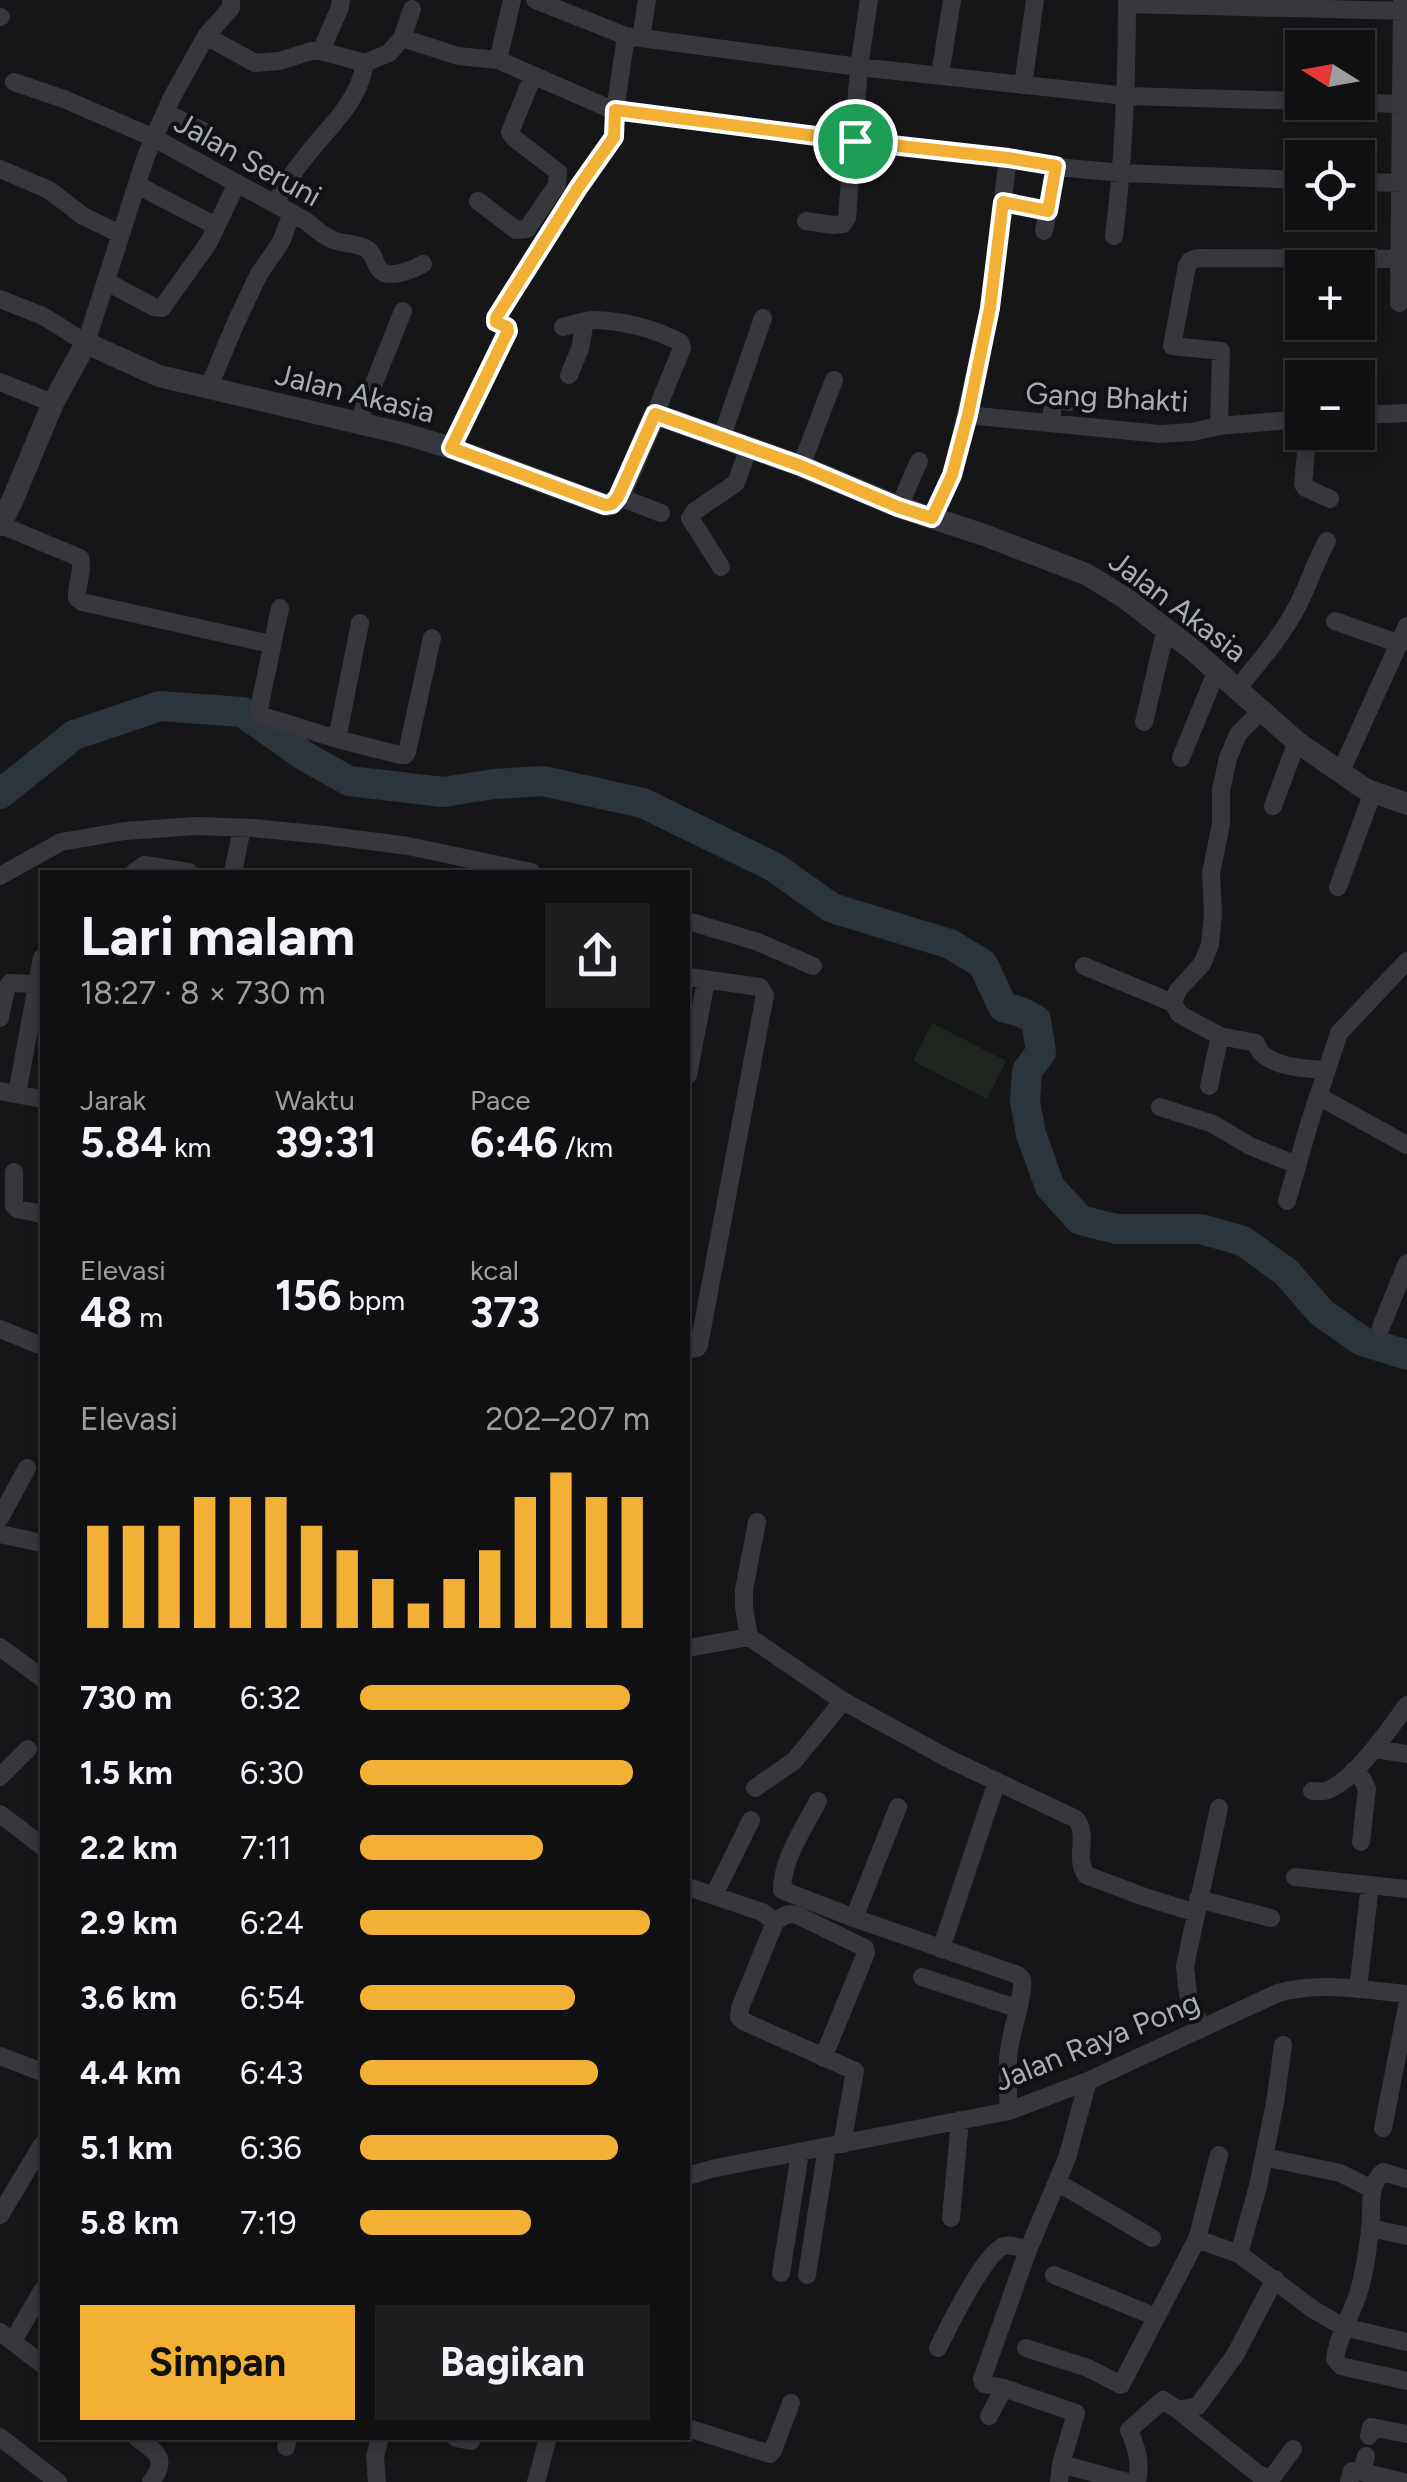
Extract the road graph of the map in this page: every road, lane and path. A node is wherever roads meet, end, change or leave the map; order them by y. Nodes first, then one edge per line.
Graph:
1 (232, 0) edge
2 (341, 0) edge
3 (512, 0) edge
4 (535, 0) edge
5 (647, 0) edge
6 (870, 0) edge
7 (952, 0) edge
8 (1034, 0) edge
9 (1127, 2) edge
10 (1404, 7) edge
11 (412, 8) dead end
12 (206, 36) junction
13 (634, 37) junction
14 (402, 38) junction
15 (321, 51) junction
16 (498, 60) junction
17 (365, 62) junction
18 (859, 67) junction
19 (940, 75) junction
20 (533, 76) junction
21 (14, 82) dead end
22 (1023, 85) junction
23 (1126, 96) junction
24 (1285, 101) edge
25 (1375, 103) edge
26 (1400, 104) junction
27 (615, 110) junction
28 (165, 112) junction
29 (207, 133) dead end
30 (154, 138) junction
31 (855, 141) junction
32 (1008, 158) junction
33 (1056, 166) junction
34 (0, 170) edge
35 (1122, 173) junction
36 (1285, 179) edge
37 (237, 183) junction
38 (1375, 183) edge
39 (1403, 184) edge
40 (136, 185) junction
41 (478, 200) dead end
42 (1003, 202) junction
43 (274, 204) junction
44 (1048, 211) junction
45 (292, 213) junction
46 (806, 221) dead end
47 (216, 226) junction
48 (1044, 231) dead end
49 (120, 234) junction
50 (1114, 236) dead end
51 (1403, 259) edge
52 (423, 264) dead end
53 (107, 282) junction
54 (0, 299) edge
55 (1400, 304) dead end
56 (403, 310) dead end
57 (763, 318) dead end
58 (585, 321) junction
59 (564, 326) dead end
60 (86, 344) junction
61 (569, 375) dead end
62 (834, 380) dead end
63 (0, 382) edge
64 (208, 389) junction
65 (1069, 402) dead end
66 (54, 403) junction
67 (1407, 413) edge
68 (655, 414) junction
69 (968, 415) junction
70 (1375, 415) edge
71 (1285, 420) edge
72 (358, 423) junction
73 (1050, 423) junction
74 (1219, 426) junction
75 (722, 439) junction
76 (750, 447) junction
77 (451, 448) junction
78 (1306, 450) edge
79 (919, 461) dead end
80 (801, 466) junction
81 (618, 497) junction
82 (1330, 499) dead end
83 (898, 507) junction
84 (660, 514) dead end
85 (932, 518) junction
86 (1, 525) edge
87 (1327, 541) dead end
88 (721, 567) dead end
89 (280, 608) dead end
90 (1335, 621) dead end
91 (360, 623) dead end
92 (1407, 626) edge
93 (1168, 630) junction
94 (432, 638) dead end
95 (271, 644) junction
96 (1400, 644) junction
97 (1217, 670) junction
98 (1238, 688) junction
99 (1260, 711) junction
100 (1144, 722) dead end
101 (336, 739) junction
102 (1297, 742) junction
103 (1181, 758) dead end
104 (1340, 771) junction
105 (1373, 792) junction
106 (1407, 804) edge
107 (1273, 806) dead end
108 (249, 831) junction
109 (79, 840) junction
110 (137, 870) edge
111 (176, 870) edge
112 (234, 870) edge
113 (246, 870) edge
114 (521, 870) edge
115 (0, 876) edge
116 (0, 887) edge
117 (1338, 888) dead end
118 (690, 922) edge
119 (813, 966) dead end
120 (1084, 966) dead end
121 (40, 968) edge
122 (1403, 972) edge
123 (697, 979) edge
124 (37, 984) junction
125 (1172, 1003) junction
126 (0, 1018) edge
127 (1220, 1036) junction
128 (690, 1054) edge
129 (1326, 1070) junction
130 (1209, 1086) dead end
131 (8, 1092) edge
132 (1318, 1096) junction
133 (40, 1100) edge
134 (1160, 1107) dead end
135 (1407, 1145) edge
136 (1298, 1165) junction
137 (14, 1172) dead end
138 (1287, 1201) dead end
139 (40, 1213) edge
140 (1405, 1274) edge
141 (1381, 1327) dead end
142 (0, 1329) edge
143 (40, 1345) edge
144 (690, 1348) edge
145 (27, 1468) dead end
146 (0, 1518) edge
147 (757, 1522) dead end
148 (0, 1534) edge
149 (40, 1544) edge
150 (749, 1638) junction
151 (0, 1647) edge
152 (690, 1648) edge
153 (40, 1677) edge
154 (843, 1701) junction
155 (1407, 1705) edge
156 (1375, 1749) junction
157 (28, 1750) dead end
158 (1407, 1754) edge
159 (1353, 1771) junction
160 (0, 1777) edge
161 (997, 1780) junction
162 (756, 1788) dead end
163 (1312, 1791) dead end
164 (818, 1802) dead end
165 (898, 1807) dead end
166 (1219, 1808) dead end
167 (0, 1814) edge
168 (751, 1820) dead end
169 (1361, 1842) dead end
170 (40, 1844) edge
171 (1295, 1876) dead end
172 (1370, 1886) junction
173 (690, 1888) edge
174 (1407, 1888) edge
175 (714, 1895) junction
176 (1197, 1906) junction
177 (854, 1918) junction
178 (1271, 1918) dead end
179 (775, 1922) junction
180 (941, 1949) junction
181 (922, 1977) dead end
182 (1358, 1989) junction
183 (1407, 1994) edge
184 (1407, 2006) edge
185 (1016, 2008) junction
186 (1201, 2029) junction
187 (1283, 2044) dead end
188 (0, 2056) edge
189 (823, 2058) junction
190 (40, 2071) edge
191 (1088, 2081) junction
192 (1009, 2111) junction
193 (960, 2120) junction
194 (1384, 2128) dead end
195 (834, 2145) junction
196 (40, 2148) edge
197 (800, 2152) junction
198 (1219, 2155) dead end
199 (1264, 2158) junction
200 (690, 2175) edge
201 (1407, 2179) edge
202 (1057, 2182) junction
203 (1372, 2188) junction
204 (0, 2216) edge
205 (951, 2218) dead end
206 (1370, 2228) junction
207 (1407, 2236) edge
208 (1152, 2238) dead end
209 (1197, 2239) junction
210 (1028, 2250) junction
211 (1239, 2254) junction
212 (781, 2273) dead end
213 (807, 2275) dead end
214 (1054, 2275) dead end
215 (1275, 2279) junction
216 (40, 2294) edge
217 (1156, 2317) junction
218 (1344, 2327) junction
219 (7, 2336) edge
220 (1407, 2342) edge
221 (938, 2348) dead end
222 (1026, 2348) dead end
223 (40, 2362) edge
224 (1407, 2381) edge
225 (1004, 2388) junction
226 (791, 2403) dead end
227 (1178, 2410) junction
228 (989, 2416) dead end
229 (690, 2429) edge
230 (1407, 2434) edge
231 (1369, 2436) dead end
232 (0, 2437) edge
233 (140, 2440) edge
234 (379, 2440) edge
235 (547, 2440) edge
236 (1292, 2449) dead end
237 (1359, 2470) edge
238 (1060, 2473) edge
239 (58, 2482) edge
240 (151, 2482) edge
241 (377, 2482) edge
242 (536, 2482) edge
243 (1127, 2482) edge
244 (1137, 2482) edge
245 (1404, 2482) edge

1 - 12 street
2 - 15 street
3 - 16 street
4 - 13 street
5 - 13 street
6 - 18 street
7 - 19 street
8 - 22 street
9 - 10 street
9 - 23 street
10 - 26 street
11 - 14 street
12 - 15 street
12 - 28 street
13 - 18 street
13 - 27 street
14 - 16 street
14 - 17 street
15 - 17 street
16 - 20 street
17 - 43 street
18 - 19 street
18 - 31 street
19 - 22 street
20 - 27 street
20 - 41 street
21 - 30 street, Jalan Seruni
22 - 23 street
23 - 24 street
23 - 35 street
25 - 26 street
26 - 39 street
27 - 31 street
27 - 77 street
28 - 29 street
28 - 30 street
30 - 37 street, Jalan Seruni
30 - 40 street
31 - 32 street
31 - 46 street
32 - 33 street
32 - 42 street
33 - 35 street
33 - 44 street
34 - 49 street
35 - 36 street
35 - 50 street
37 - 43 street, Jalan Seruni
37 - 47 street
38 - 39 street
39 - 51 street
40 - 47 street
40 - 49 street
42 - 44 street
42 - 69 street
43 - 45 street, Jalan Seruni
44 - 48 street
45 - 52 street, Jalan Seruni
45 - 64 street
47 - 53 street
49 - 53 street
51 - 55 street
51 - 74 street
53 - 60 street
54 - 60 street
56 - 72 street
57 - 75 street
58 - 59 street
58 - 61 street
58 - 68 street
60 - 64 street, Jalan Akasia
60 - 66 street
62 - 80 street
63 - 66 street
64 - 72 street, Jalan Akasia
65 - 73 street
66 - 86 street
67 - 70 street
68 - 75 street, Jalan Akasia
68 - 81 street
69 - 73 street, Gang Bhakti
69 - 85 street
71 - 74 street, Gang Bhakti
72 - 77 street, Jalan Akasia
73 - 74 street, Gang Bhakti
75 - 76 street, Jalan Akasia
76 - 80 street, Jalan Akasia
76 - 88 street
77 - 81 street, Jalan Akasia
78 - 82 street
79 - 83 street
80 - 83 street, Jalan Akasia
81 - 84 street
83 - 85 street, Jalan Akasia
85 - 93 street, Jalan Akasia
86 - 95 street
87 - 98 street
89 - 95 street
90 - 96 street
91 - 101 street
92 - 96 street
93 - 97 street, Jalan Akasia
93 - 100 street
94 - 101 street
95 - 101 street
96 - 104 street
97 - 98 street, Jalan Akasia
97 - 103 street
98 - 99 street, Jalan Akasia
99 - 102 street, Jalan Akasia
99 - 125 street
102 - 104 street, Jalan Akasia
102 - 107 street
104 - 105 street, Jalan Akasia
105 - 106 street, Jalan Akasia
105 - 117 street
108 - 109 street
108 - 112 street
108 - 113 street
108 - 114 street
109 - 115 street
109 - 116 street
110 - 111 street
118 - 119 street
120 - 125 street
121 - 124 street
122 - 129 street
123 - 128 street
123 - 144 street
124 - 126 street
124 - 131 street
125 - 127 street
127 - 129 street
127 - 130 street
129 - 132 street
131 - 133 street
132 - 135 street
132 - 136 street
134 - 136 street
136 - 138 street
137 - 139 street
140 - 141 street
142 - 143 street
145 - 146 street
147 - 150 street
148 - 149 street
150 - 152 street
150 - 154 street
151 - 153 street
154 - 161 street
154 - 162 street
155 - 156 street
156 - 158 street
156 - 159 street
157 - 160 street
159 - 163 street
159 - 169 street
161 - 176 street
161 - 180 street
164 - 177 street
165 - 177 street
166 - 176 street
167 - 170 street
168 - 175 street
171 - 172 street
172 - 174 street
172 - 182 street
173 - 175 street
175 - 179 street
176 - 178 street
176 - 186 street
177 - 180 street
179 - 189 street
179 - 189 street
180 - 185 street
181 - 185 street
182 - 183 street, Jalan Raya Pong
182 - 186 street, Jalan Raya Pong
184 - 194 street
185 - 192 street
186 - 191 street, Jalan Raya Pong
187 - 199 street
188 - 190 street
189 - 195 street
191 - 192 street, Jalan Raya Pong
191 - 202 street
192 - 193 street, Jalan Raya Pong
193 - 195 street, Jalan Raya Pong
193 - 205 street
195 - 197 street, Jalan Raya Pong
195 - 213 street
196 - 204 street
197 - 200 street, Jalan Raya Pong
197 - 212 street
198 - 209 street
199 - 203 street
199 - 211 street
201 - 203 street
202 - 208 street
202 - 210 street
203 - 206 street
206 - 207 street
206 - 218 street
209 - 211 street
209 - 217 street
210 - 221 street
210 - 225 street
211 - 215 street
214 - 217 street
215 - 218 street
215 - 227 street
216 - 219 street
217 - 222 street
218 - 220 street
218 - 224 street
219 - 223 street
225 - 228 street
225 - 238 street
226 - 229 street
227 - 236 street
227 - 244 street
230 - 231 street
232 - 239 street
233 - 240 street
234 - 241 street
235 - 242 street
237 - 245 street
238 - 243 street

